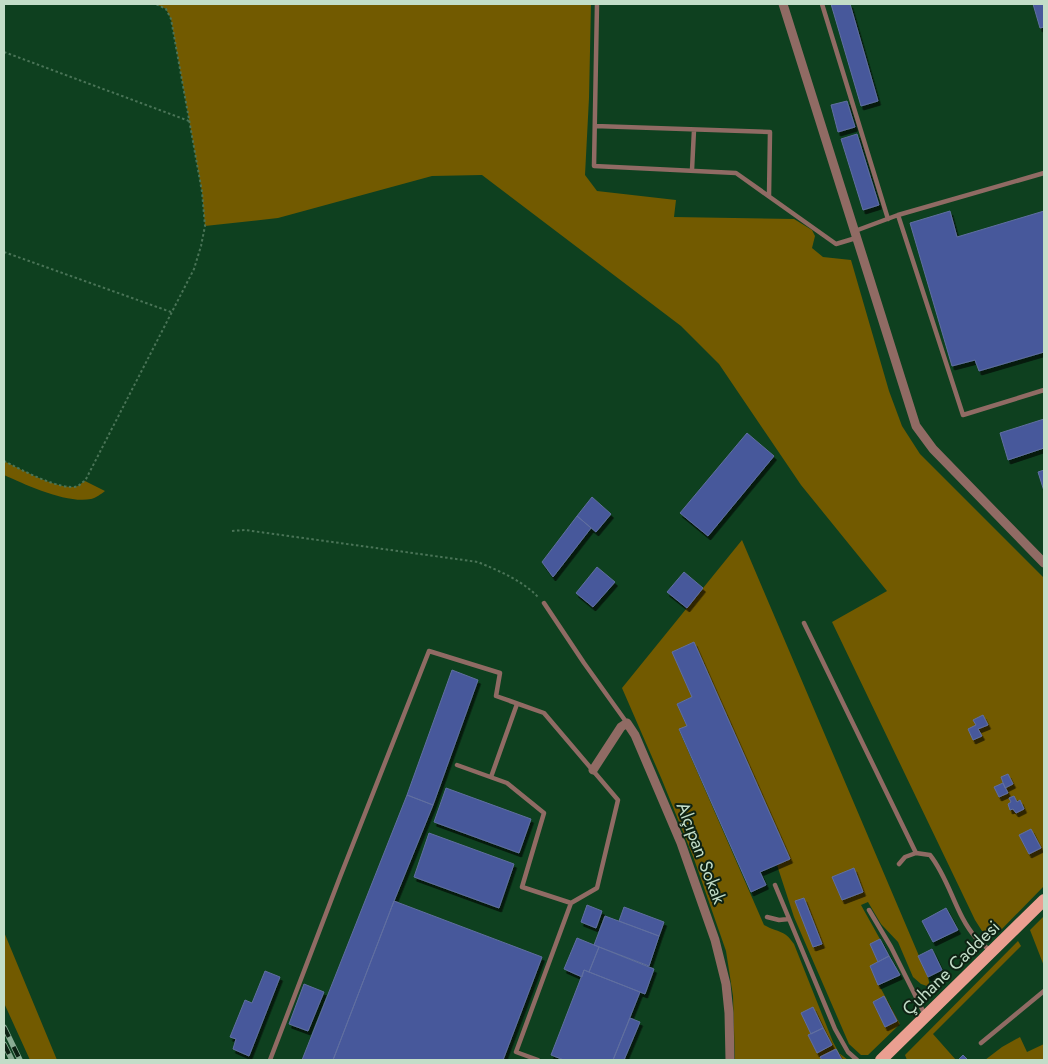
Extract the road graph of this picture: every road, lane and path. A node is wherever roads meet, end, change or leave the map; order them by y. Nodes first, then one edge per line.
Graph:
1 (156, 4) edge
2 (597, 4) edge
3 (783, 4) edge
4 (822, 4) edge
5 (4, 52) edge
6 (189, 121) junction
7 (595, 126) junction
8 (694, 130) junction
9 (692, 170) junction
10 (1044, 173) edge
11 (769, 196) junction
12 (898, 215) junction
13 (888, 219) junction
14 (855, 235) junction
15 (4, 252) edge
16 (172, 312) junction
17 (1044, 390) edge
18 (4, 461) edge
19 (232, 531) dead end
20 (1044, 563) edge
21 (544, 603) joint
22 (804, 622) dead end
23 (517, 704) junction
24 (627, 723) junction
25 (457, 765) dead end
26 (593, 770) junction
27 (491, 777) junction
28 (916, 853) junction
29 (899, 864) dead end
30 (775, 885) dead end
31 (1044, 900) edge
32 (571, 903) junction
33 (869, 910) dead end
34 (767, 917) dead end
35 (789, 919) junction
36 (992, 952) junction
37 (1044, 991) edge
38 (926, 1017) junction
39 (981, 1043) dead end
40 (270, 1060) edge
41 (538, 1060) edge
42 (730, 1060) edge
43 (857, 1060) edge
44 (881, 1060) edge

1 - 6 path
2 - 7 lane
3 - 14 street
4 - 13 lane
5 - 6 path
6 - 16 path
7 - 8 lane
7 - 9 lane
8 - 9 lane
8 - 11 lane
9 - 11 lane
10 - 12 lane
11 - 14 lane
12 - 13 lane
12 - 17 lane
13 - 14 lane
14 - 20 street
15 - 16 path
16 - 18 path
19 - 21 path
21 - 24 lane
22 - 28 lane
23 - 26 lane
23 - 27 lane
23 - 40 lane
24 - 26 street
24 - 42 street, Alçıpan Sokak
25 - 27 lane
26 - 32 lane
27 - 32 lane
28 - 29 lane
28 - 36 lane
30 - 35 lane
31 - 36 main road, Çuhane Caddesi
32 - 41 lane
33 - 38 lane
34 - 35 lane
35 - 43 lane
36 - 38 main road, Çuhane Caddesi
37 - 39 lane
38 - 44 main road, Çuhane Caddesi

